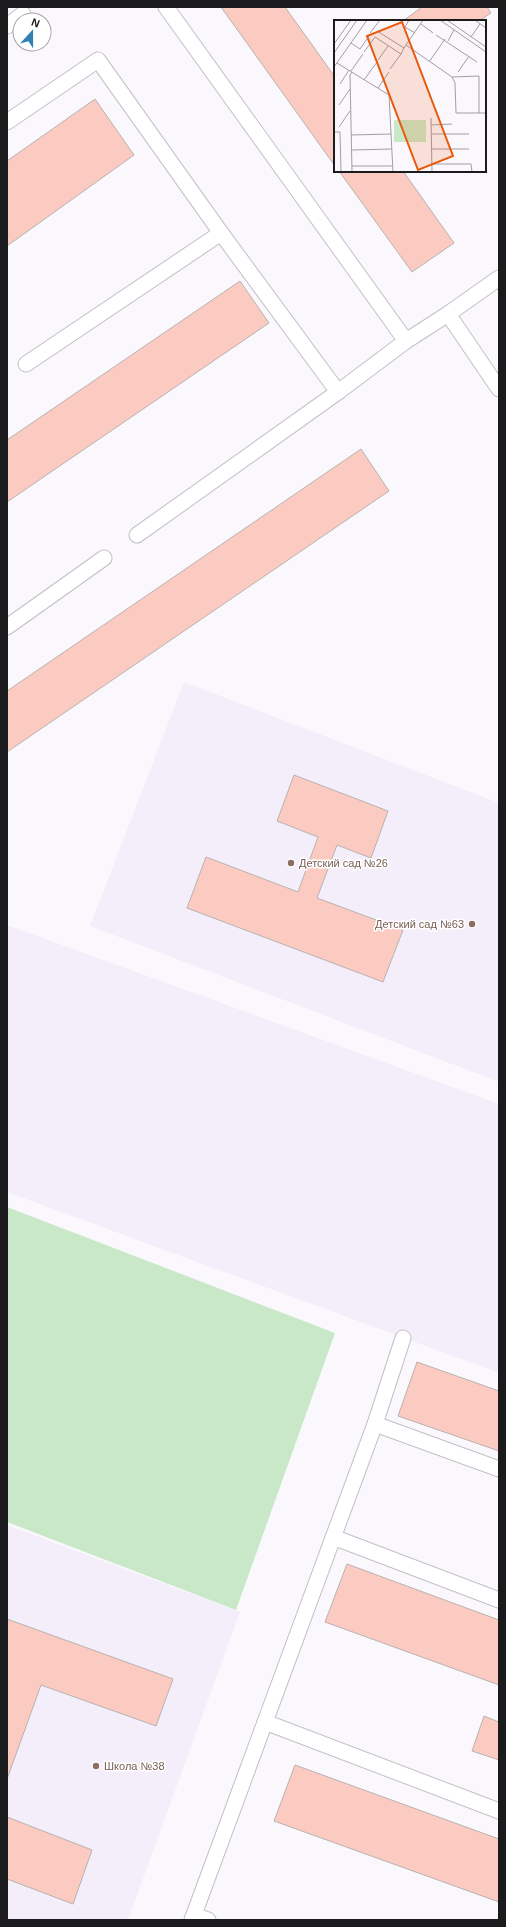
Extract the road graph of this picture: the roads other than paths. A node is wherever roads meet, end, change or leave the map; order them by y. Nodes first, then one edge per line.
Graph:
1 (166, 7) edge
2 (7, 122) edge
3 (221, 233) junction
4 (499, 278) edge
5 (448, 314) junction
6 (406, 341) junction
7 (26, 364) dead end
8 (499, 389) edge
9 (338, 392) junction
10 (137, 535) dead end
11 (104, 558) dead end
12 (7, 626) edge
13 (403, 1338) dead end
14 (374, 1424) junction
15 (499, 1469) edge
16 (333, 1537) junction
17 (499, 1600) edge
18 (265, 1722) junction
19 (499, 1811) edge
20 (198, 1918) edge

1 - 6 lane
2 - 3 lane
3 - 7 lane
3 - 9 lane
4 - 5 lane
5 - 6 lane
5 - 8 lane
6 - 9 lane
9 - 10 lane
11 - 12 lane
13 - 14 lane
14 - 15 lane
14 - 16 lane
16 - 17 lane
16 - 18 lane
18 - 19 lane
18 - 20 lane

